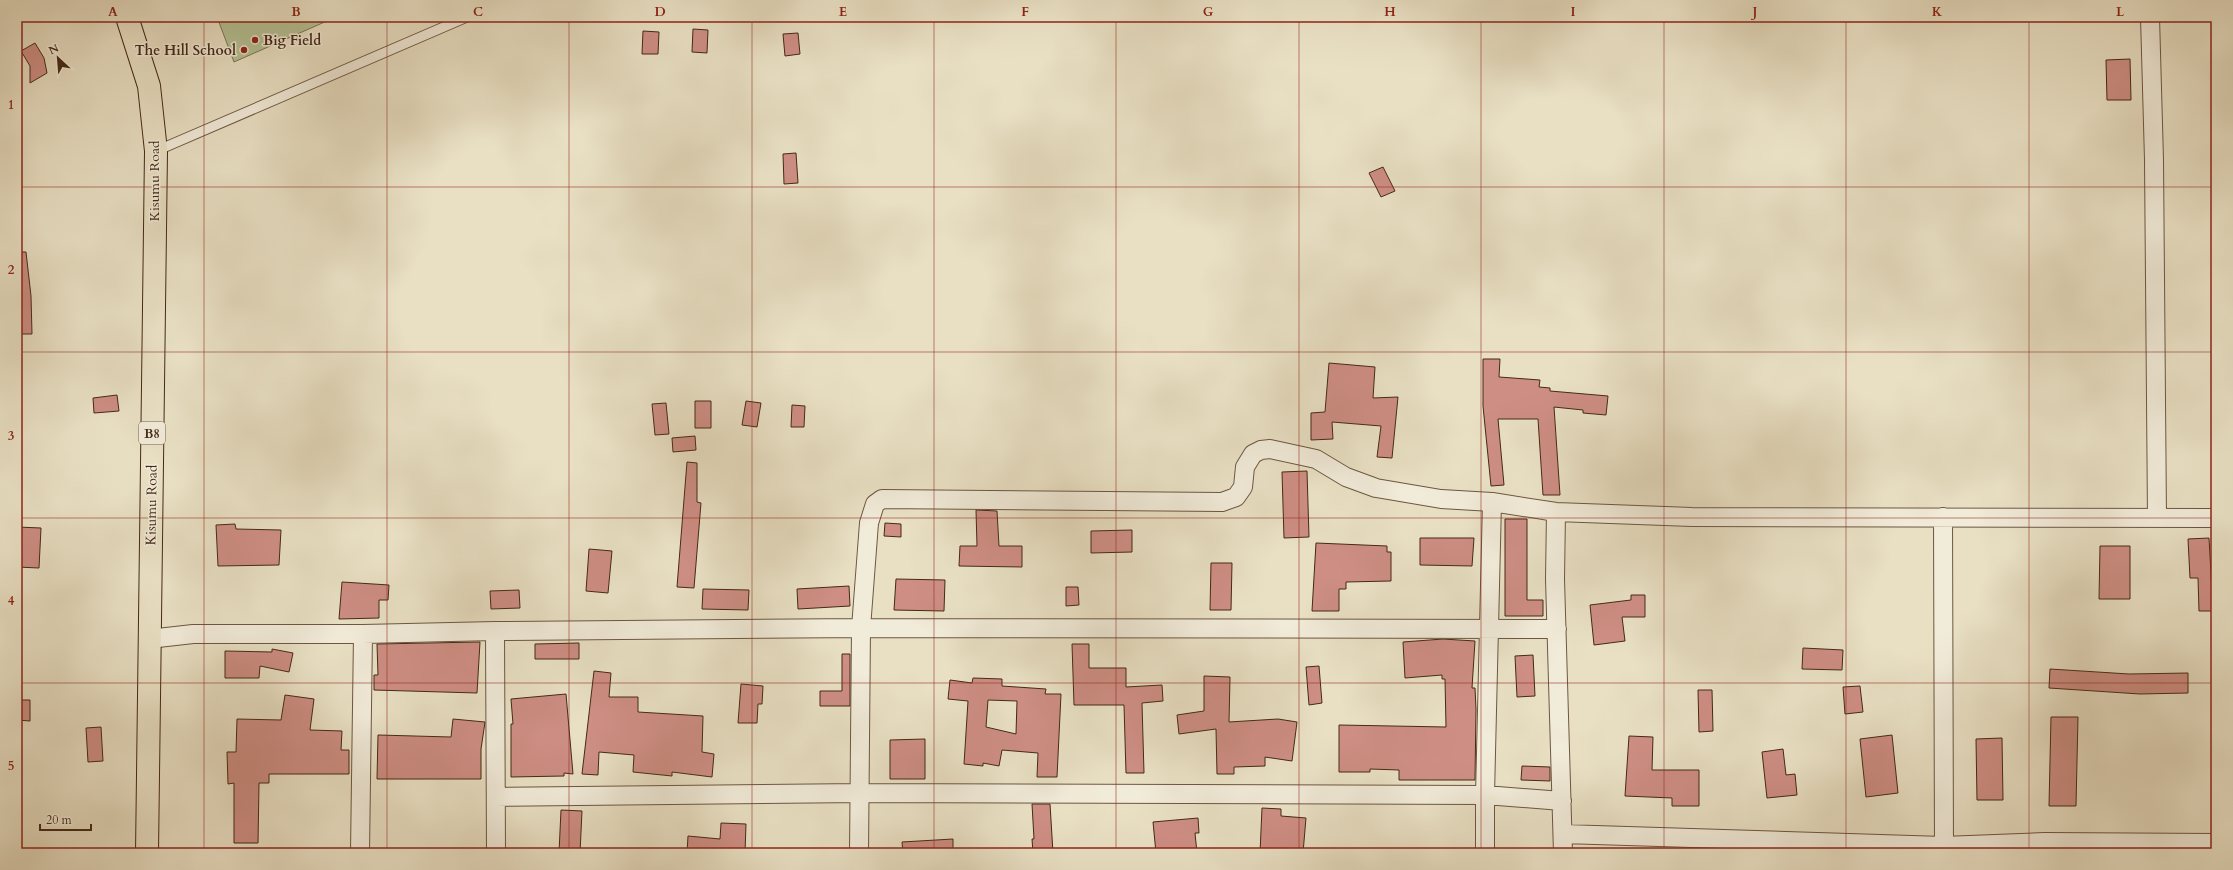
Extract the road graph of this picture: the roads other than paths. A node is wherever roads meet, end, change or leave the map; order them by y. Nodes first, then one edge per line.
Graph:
1 (127, 17) edge
2 (467, 17) edge
3 (2150, 17) edge
4 (156, 152) junction
5 (1492, 502) junction
6 (1556, 512) junction
7 (1943, 517) junction
8 (2157, 518) junction
9 (2216, 518) edge
10 (861, 628) junction
11 (1488, 629) junction
12 (1557, 629) junction
13 (495, 631) junction
14 (364, 634) junction
15 (149, 639) junction
16 (861, 792) junction
17 (1485, 795) junction
18 (496, 797) junction
19 (1562, 801) junction
20 (1563, 834) junction
21 (2216, 843) edge
22 (1944, 849) edge
23 (147, 853) edge
24 (360, 853) edge
25 (496, 853) edge
26 (859, 853) edge
27 (1485, 853) edge
28 (1563, 853) edge

1 - 4 highway, Kisumu Road / B8
2 - 4 lane
3 - 8 street
4 - 15 highway, Kisumu Road / B8
5 - 6 street
5 - 10 street
5 - 11 street
6 - 7 street
6 - 12 street
7 - 8 street
7 - 22 street
8 - 9 street
10 - 11 street
10 - 13 street
10 - 16 street
11 - 12 street
11 - 17 street
12 - 19 street
13 - 14 street
13 - 18 street
14 - 15 street
14 - 24 street
15 - 23 highway, Kisumu Road / B8
16 - 17 street
16 - 18 street
16 - 26 street
17 - 19 street
17 - 27 street
18 - 25 street
19 - 20 street
20 - 22 street
20 - 28 street
21 - 22 street

